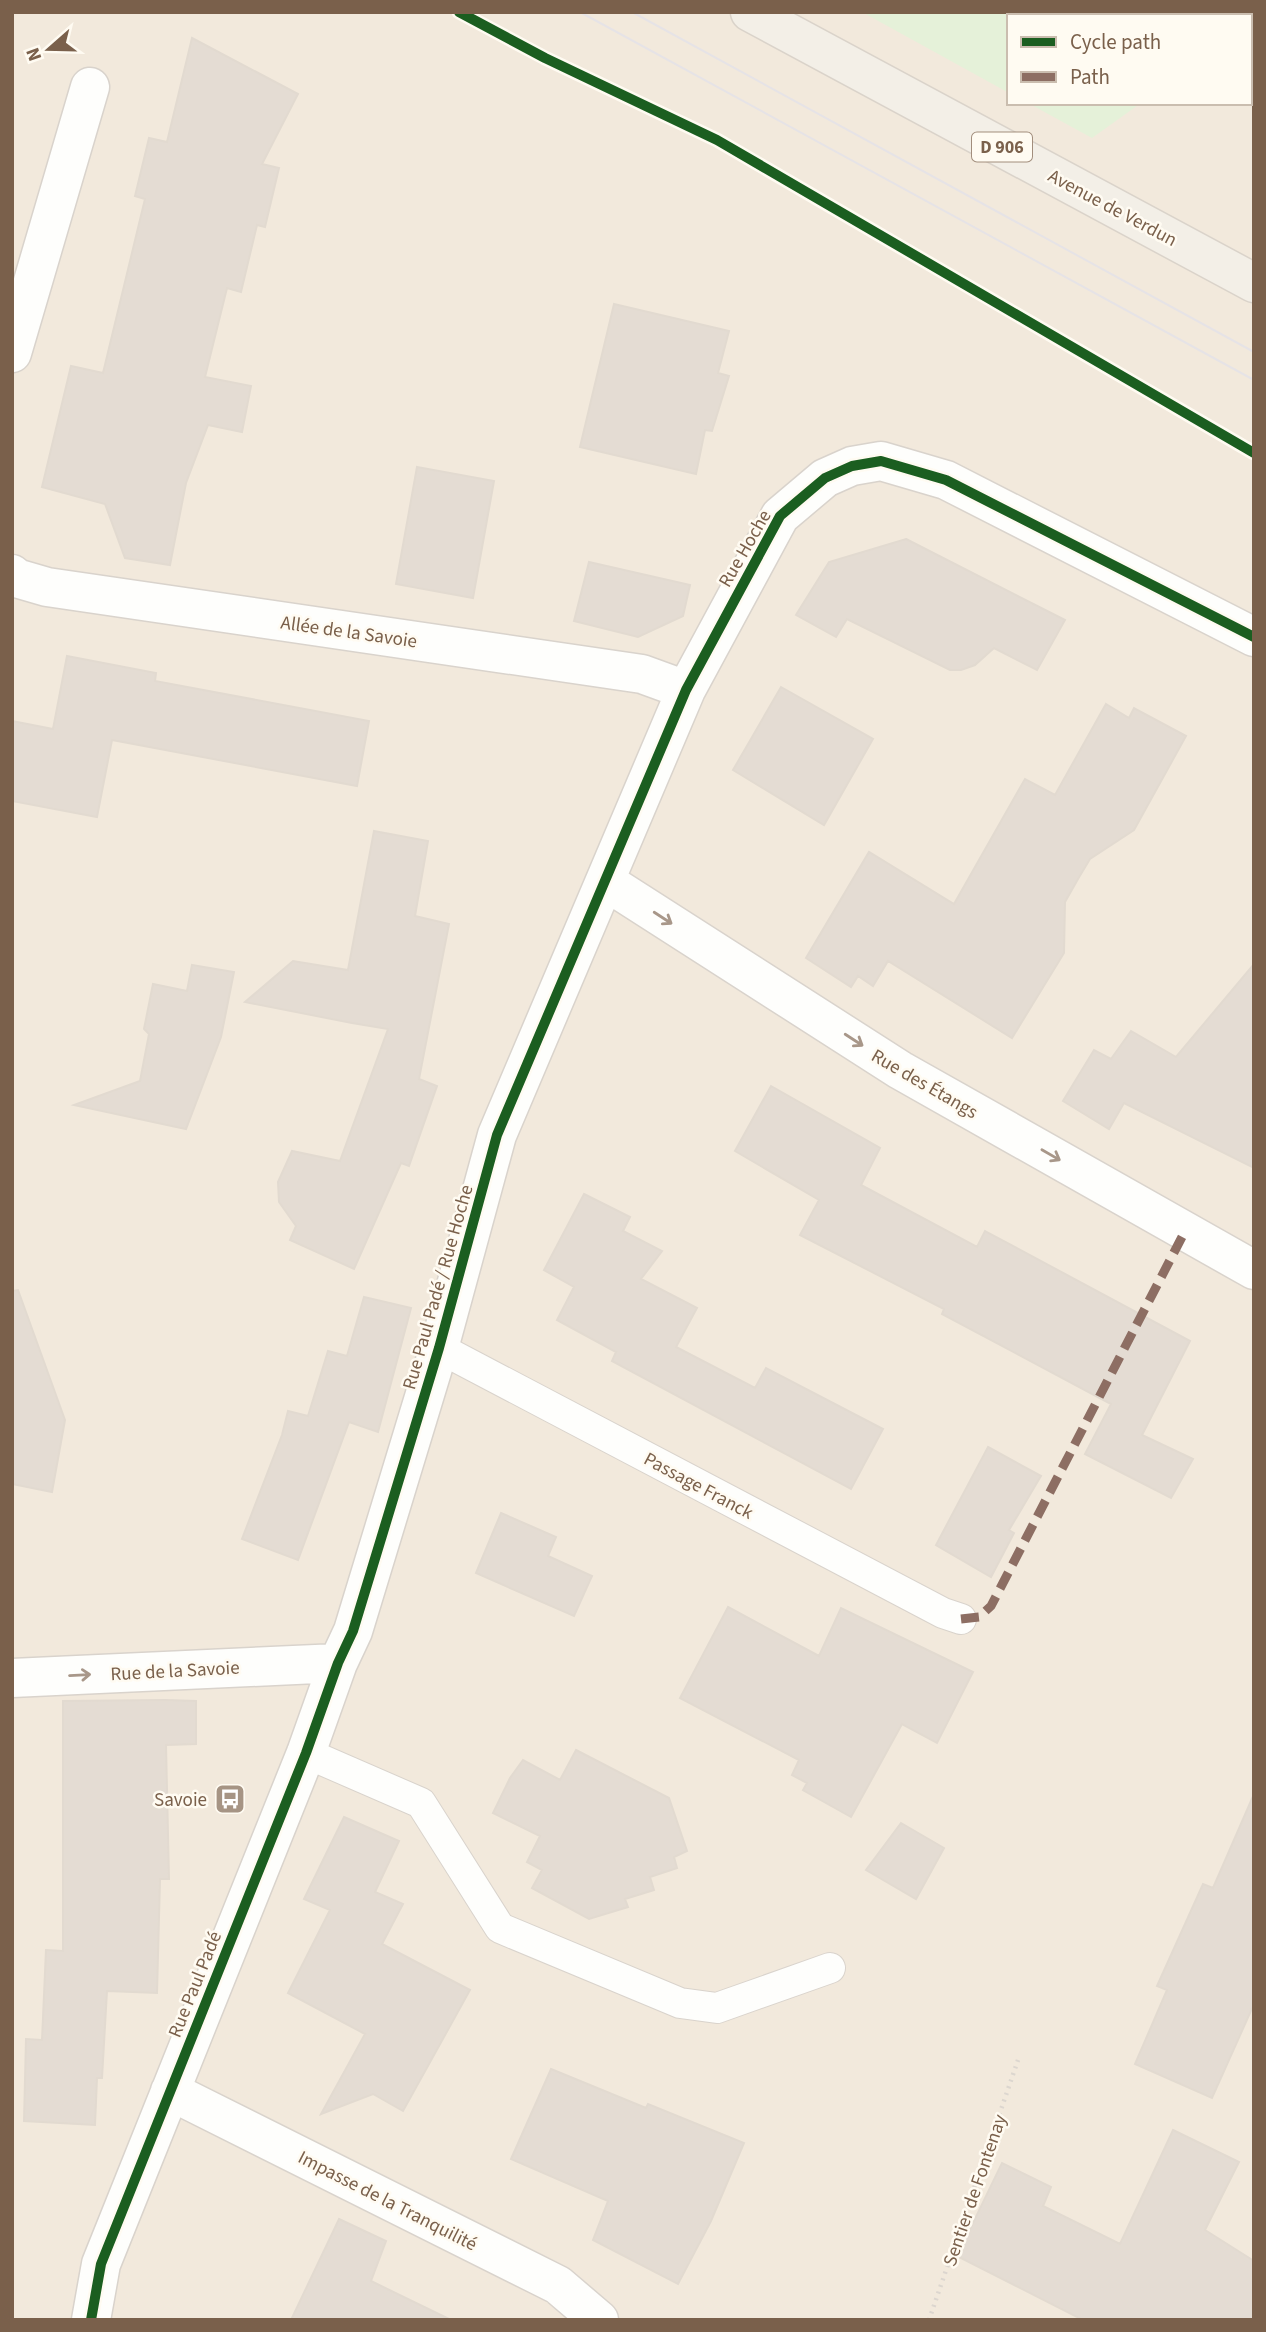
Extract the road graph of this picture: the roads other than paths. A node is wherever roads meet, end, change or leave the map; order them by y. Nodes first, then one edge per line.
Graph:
1 (750, 12) edge
2 (90, 87) dead end
3 (1254, 283) edge
4 (12, 353) edge
5 (12, 574) edge
6 (1254, 637) edge
7 (685, 690) junction
8 (605, 881) junction
9 (586, 926) joint
10 (1254, 1270) edge
11 (439, 1348) junction
12 (961, 1619) dead end
13 (338, 1663) junction
14 (12, 1678) edge
15 (306, 1753) junction
16 (830, 1968) dead end
17 (170, 2091) junction
18 (91, 2320) edge
19 (599, 2320) edge

1 - 3 main road, Avenue de Verdun / D 906
2 - 4 street
5 - 7 street, Allée de la Savoie
6 - 7 street, Rue Hoche
7 - 8 street, Rue Hoche
8 - 9 street, Rue Hoche
8 -> 10 street, Rue des Étangs
9 - 11 street, Rue Paul Padé / Rue Hoche
11 - 12 lane, Passage Franck
11 - 13 street, Rue Paul Padé / Rue Hoche
14 -> 13 street, Rue de la Savoie
13 - 15 street, Rue Paul Padé
15 - 16 lane
15 - 17 street, Rue Paul Padé
17 - 18 street, Rue Paul Padé
17 - 19 street, Impasse de la Tranquilité

